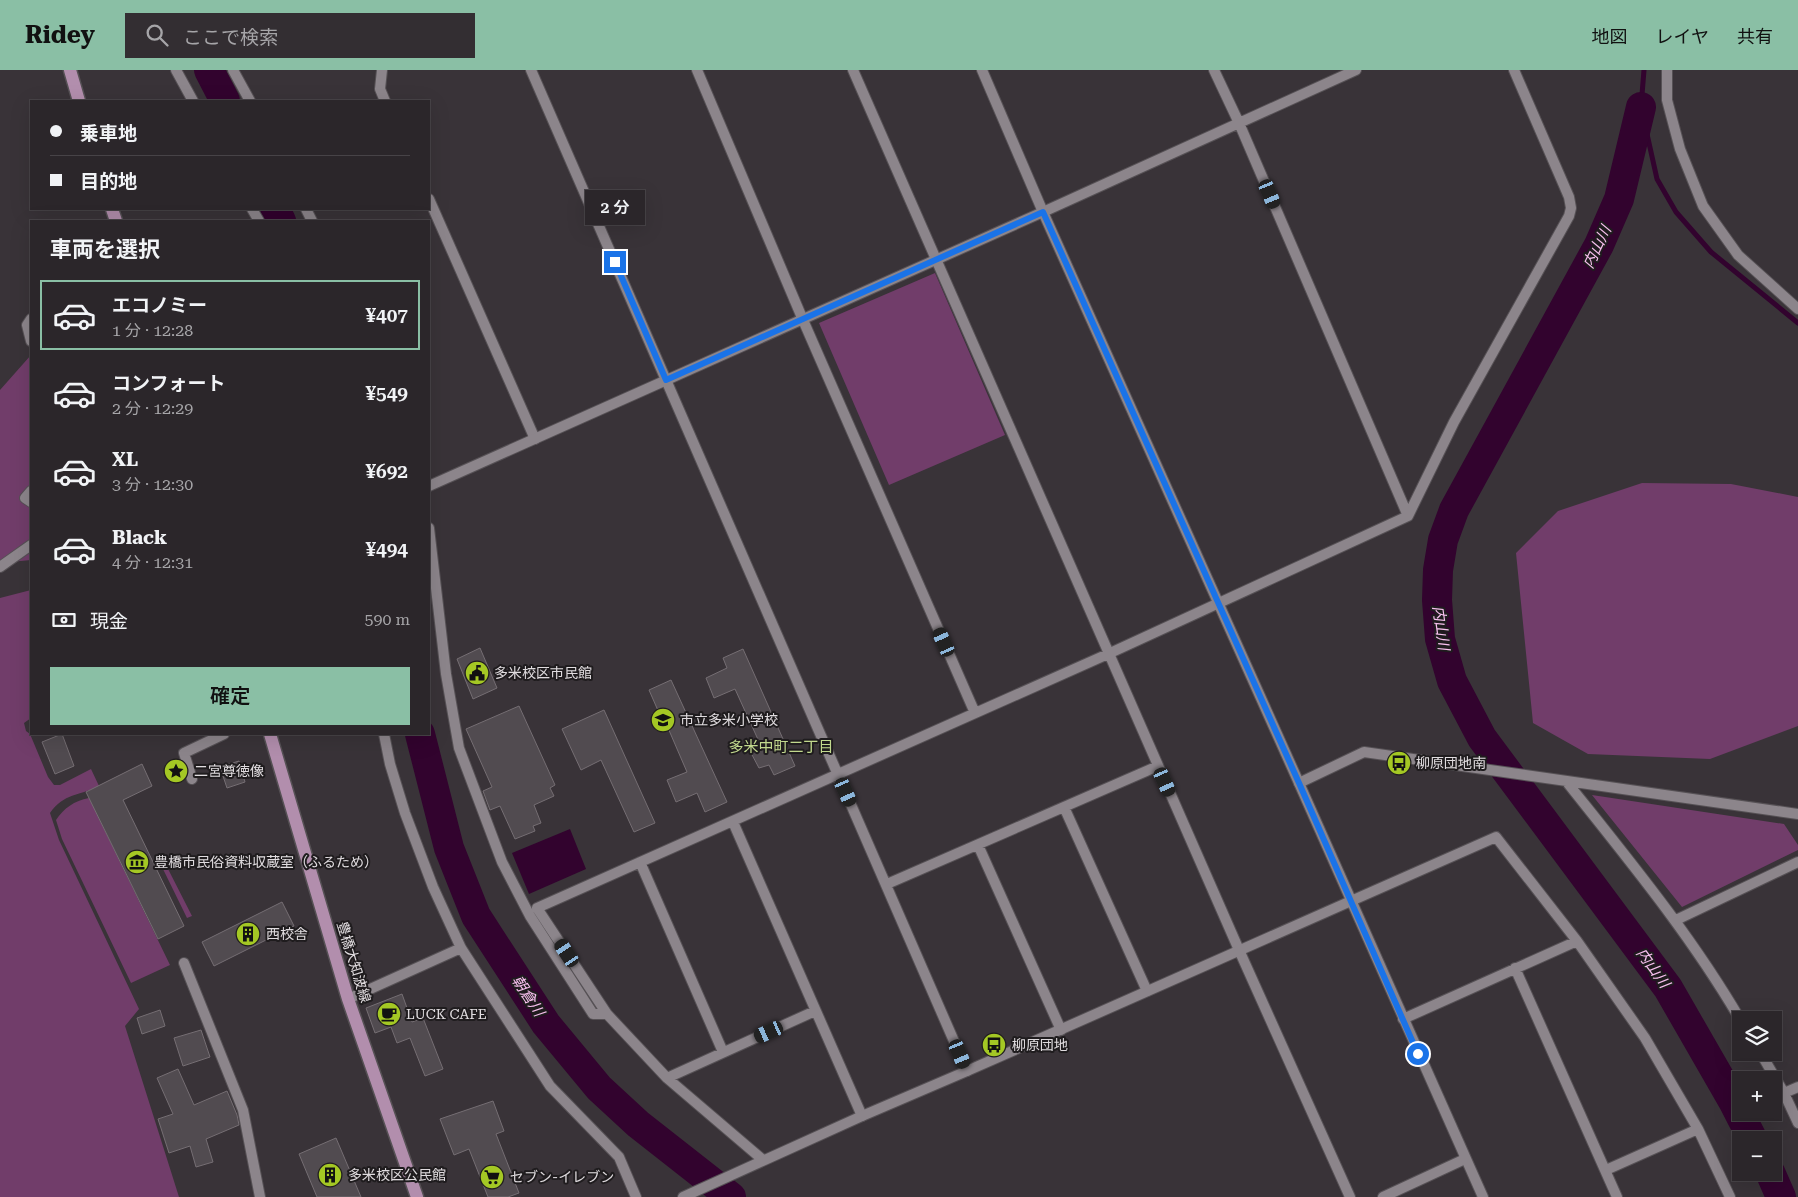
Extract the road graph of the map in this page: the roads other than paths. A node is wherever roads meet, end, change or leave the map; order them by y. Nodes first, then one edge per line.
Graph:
1 (70, 70) edge
2 (176, 70) edge
3 (233, 70) edge
4 (382, 70) edge
5 (531, 70) edge
6 (697, 70) edge
7 (853, 70) edge
8 (982, 70) edge
9 (1214, 70) edge
10 (1356, 70) edge
11 (1514, 70) edge
12 (1667, 70) edge
13 (79, 100) edge
14 (192, 100) edge
15 (249, 100) edge
16 (386, 100) edge
17 (1239, 123) junction
18 (430, 201) edge
19 (1043, 212) junction
20 (937, 260) junction
21 (1798, 309) edge
22 (30, 320) edge
23 (803, 320) junction
24 (30, 337) edge
25 (666, 380) junction
26 (535, 439) junction
27 (430, 486) edge
28 (30, 492) edge
29 (30, 501) edge
30 (1408, 516) junction
31 (430, 537) edge
32 (30, 546) edge
33 (0, 567) edge
34 (1219, 603) junction
35 (1108, 654) junction
36 (975, 713) junction
37 (222, 735) edge
38 (270, 735) edge
39 (384, 735) edge
40 (1158, 766) junction
41 (838, 774) junction
42 (192, 779) dead end
43 (1566, 781) junction
44 (1299, 783) junction
45 (1064, 807) junction
46 (1796, 814) edge
47 (733, 822) junction
48 (1798, 825) edge
49 (978, 845) junction
50 (640, 862) junction
51 (1798, 862) edge
52 (886, 884) junction
53 (1351, 901) junction
54 (1676, 920) junction
55 (1577, 940) junction
56 (461, 948) junction
57 (1239, 950) junction
58 (184, 963) dead end
59 (1515, 968) junction
60 (1147, 991) junction
61 (348, 998) junction
62 (815, 1011) junction
63 (1735, 1011) edge
64 (608, 1014) junction
65 (1403, 1018) junction
66 (1061, 1030) junction
67 (723, 1052) junction
68 (1765, 1061) edge
69 (967, 1071) junction
70 (667, 1078) junction
71 (1798, 1087) edge
72 (1784, 1093) junction
73 (862, 1116) junction
74 (1798, 1123) edge
75 (1698, 1129) junction
76 (1466, 1159) junction
77 (763, 1160) junction
78 (1606, 1170) junction
79 (260, 1197) edge
80 (417, 1197) edge
81 (636, 1197) edge
82 (684, 1197) edge
83 (1350, 1197) edge
84 (1382, 1197) edge
85 (1483, 1197) edge
86 (1618, 1197) edge
87 (1730, 1197) edge

1 - 13 main road
2 - 14 street
3 - 15 street
4 - 16 street
5 - 25 street
6 - 23 street
7 - 20 street
8 - 19 street
9 - 17 street
10 - 17 street
11 - 30 street
12 - 21 street
17 - 19 street
17 - 30 street
18 - 26 street
19 - 20 street
19 - 34 street
20 - 23 street
20 - 35 street
22 - 24 street
23 - 25 street
23 - 36 street
25 - 26 street
25 - 41 street
26 - 27 street
28 - 29 street
30 - 34 street
31 - 64 street
32 - 33 street
34 - 35 street
34 - 44 street
35 - 36 street
35 - 40 street
36 - 41 street
37 - 42 street
38 - 61 main road, 豊橋大知波線
39 - 56 street
40 - 45 street
40 - 57 street
41 - 47 street
41 - 52 street
43 - 44 street
43 - 46 street
43 - 54 street
44 - 53 street
45 - 49 street
45 - 60 street
46 - 48 street
47 - 50 street
47 - 62 street
49 - 52 street
49 - 66 street
50 - 64 street
50 - 67 street
51 - 54 street
52 - 69 street
53 - 55 street
53 - 57 street
53 - 65 street
54 - 63 street
55 - 59 street
55 - 75 street
56 - 61 street
56 - 81 street
57 - 60 street
57 - 83 street
58 - 79 street
59 - 65 street
59 - 78 street
60 - 66 street
61 - 80 main road, 豊橋大知波線
62 - 67 street
62 - 73 street
64 - 70 street
65 - 76 street
66 - 69 street
67 - 70 street
68 - 72 street
69 - 73 street
70 - 77 street
71 - 72 street
72 - 74 street
73 - 77 street
75 - 78 street
75 - 87 street
76 - 84 street
76 - 85 street
77 - 82 street
78 - 86 street

